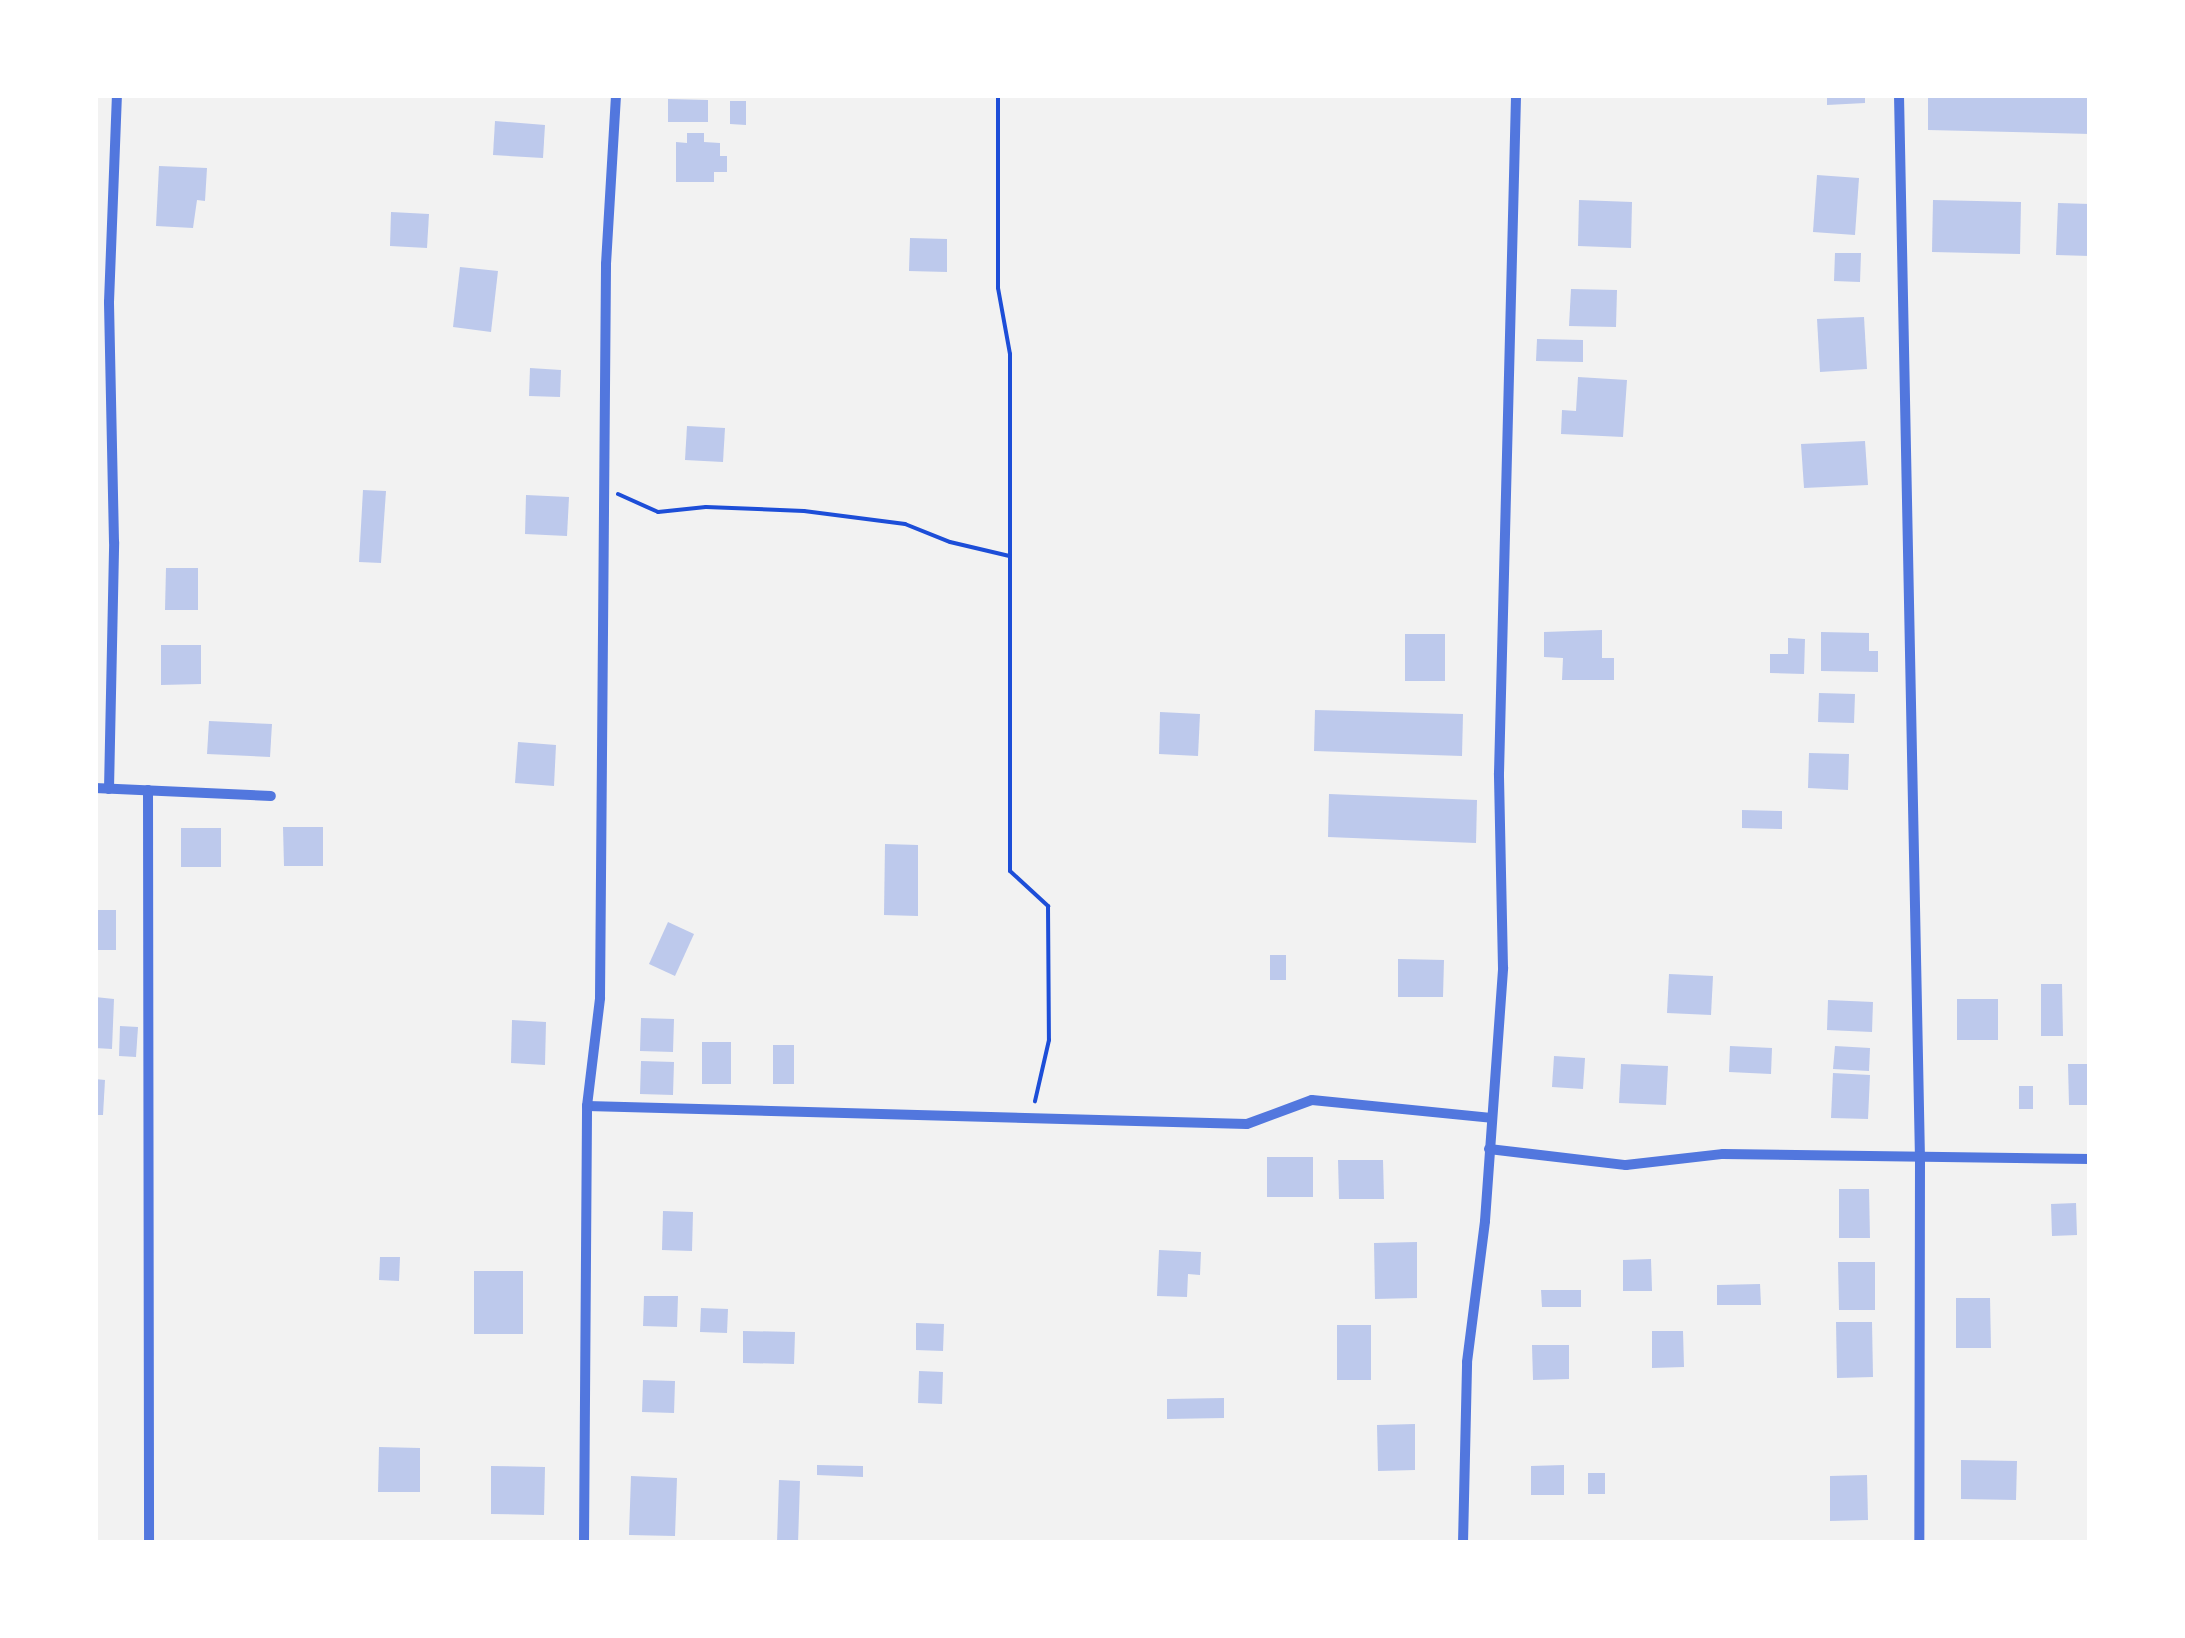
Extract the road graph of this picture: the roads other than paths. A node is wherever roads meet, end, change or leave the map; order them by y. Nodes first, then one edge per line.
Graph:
1 (118, 95) edge
2 (616, 95) edge
3 (1516, 95) edge
4 (1899, 95) edge
5 (95, 788) edge
6 (108, 788) junction
7 (148, 790) junction
8 (271, 796) dead end
9 (588, 1106) junction
10 (1492, 1118) junction
11 (1490, 1150) junction
12 (1920, 1158) junction
13 (2090, 1159) edge
14 (149, 1543) edge
15 (584, 1543) edge
16 (1463, 1543) edge
17 (1919, 1543) edge

1 - 6 street
2 - 9 street
3 - 10 street
4 - 12 street
5 - 6 street
6 - 7 street
7 - 8 street
7 - 14 street
9 - 10 street
9 - 15 street
10 - 11 street
11 - 12 street
11 - 16 street
12 - 13 street
12 - 17 street

